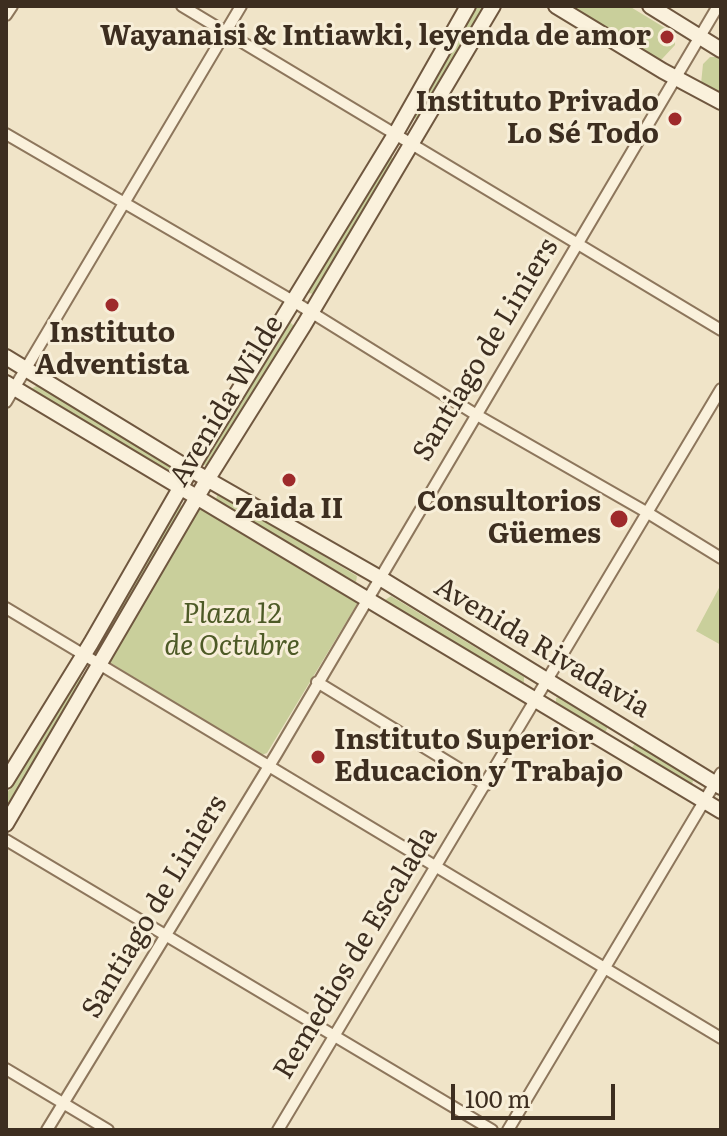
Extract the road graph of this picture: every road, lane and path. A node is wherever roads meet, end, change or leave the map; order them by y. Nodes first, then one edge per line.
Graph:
1 (12, 6) edge
2 (182, 6) edge
3 (241, 6) edge
4 (468, 6) edge
5 (493, 6) edge
6 (556, 6) edge
7 (650, 6) edge
8 (718, 6) edge
9 (6, 15) edge
10 (226, 32) junction
11 (700, 36) junction
12 (721, 50) edge
13 (677, 76) junction
14 (721, 102) edge
15 (396, 133) junction
16 (6, 134) edge
17 (413, 143) junction
18 (124, 204) junction
19 (578, 243) junction
20 (293, 301) junction
21 (311, 313) junction
22 (721, 330) edge
23 (6, 357) edge
24 (27, 370) junction
25 (10, 386) edge
26 (721, 389) edge
27 (6, 402) edge
28 (475, 414) junction
29 (191, 470) junction
30 (207, 480) junction
31 (181, 487) junction
32 (199, 497) junction
33 (648, 513) junction
34 (721, 558) edge
35 (380, 578) junction
36 (366, 600) junction
37 (6, 608) edge
38 (84, 653) junction
39 (100, 663) junction
40 (317, 682) junction
41 (544, 682) junction
42 (535, 700) junction
43 (626, 730) junction
44 (614, 747) junction
45 (267, 768) junction
46 (6, 781) edge
47 (719, 781) edge
48 (486, 785) junction
49 (704, 801) junction
50 (721, 811) edge
51 (6, 824) edge
52 (6, 840) edge
53 (437, 866) junction
54 (165, 937) junction
55 (605, 967) junction
56 (333, 1037) junction
57 (721, 1038) edge
58 (6, 1069) edge
59 (63, 1104) junction
60 (47, 1130) edge
61 (108, 1130) edge
62 (278, 1130) edge
63 (492, 1130) edge
64 (508, 1130) edge

1 - 9 street
2 - 10 street
3 - 10 street
4 - 15 main road, Avenida Wilde
5 - 17 main road, Avenida Wilde
6 - 13 main road
7 - 11 main road
8 - 11 street, Santiago de Liniers
10 - 15 street
10 - 18 street
11 - 12 main road
11 - 13 street, Santiago de Liniers
13 - 14 main road
13 - 19 street, Santiago de Liniers
15 - 17 street
15 - 20 main road, Avenida Wilde
16 - 18 street
17 - 19 street
17 - 21 main road, Avenida Wilde
18 - 20 street
18 - 24 street
19 - 22 street
19 - 28 street, Santiago de Liniers
20 - 21 street
20 - 29 main road, Avenida Wilde
21 - 28 street
21 - 30 main road, Avenida Wilde
23 - 24 main road, Avenida Rivadavia
24 - 25 street
24 - 29 main road, Avenida Rivadavia
25 - 27 street
25 - 31 main road, Avenida Rivadavia
26 - 33 street, Remedios de Escalada
28 - 33 street
28 - 35 street, Santiago de Liniers
29 - 30 main road, Avenida Rivadavia
29 - 31 main road, Avenida Wilde
30 - 32 main road, Avenida Wilde
30 - 35 main road, Avenida Rivadavia
31 - 32 main road, Avenida Rivadavia
31 - 38 main road, Avenida Wilde
32 - 36 main road, Avenida Rivadavia
32 - 39 main road, Avenida Wilde
33 - 34 street
33 - 41 street, Remedios de Escalada
35 - 36 street, Santiago de Liniers
35 - 41 main road, Avenida Rivadavia
36 - 40 street, Santiago de Liniers
36 - 42 main road, Avenida Rivadavia
37 - 38 street
38 - 39 street
38 - 46 main road, Avenida Wilde
39 - 45 street
39 - 51 main road, Avenida Wilde
40 - 45 street, Santiago de Liniers
40 - 48 street
41 - 42 street, Remedios de Escalada
41 - 43 main road, Avenida Rivadavia
42 - 44 main road, Avenida Rivadavia
42 - 48 street, Remedios de Escalada
43 - 44 main road
43 - 47 main road, Avenida Rivadavia
44 - 49 main road, Avenida Rivadavia
45 - 53 street
45 - 54 street, Santiago de Liniers
47 - 49 street
48 - 53 street, Remedios de Escalada
49 - 50 main road, Avenida Rivadavia
49 - 55 street
52 - 54 street
53 - 55 street
53 - 56 street, Remedios de Escalada
54 - 56 street
54 - 59 street, Santiago de Liniers
55 - 57 street
55 - 64 street
56 - 62 street, Remedios de Escalada
56 - 63 street
58 - 59 street
59 - 60 street, Santiago de Liniers
59 - 61 street

